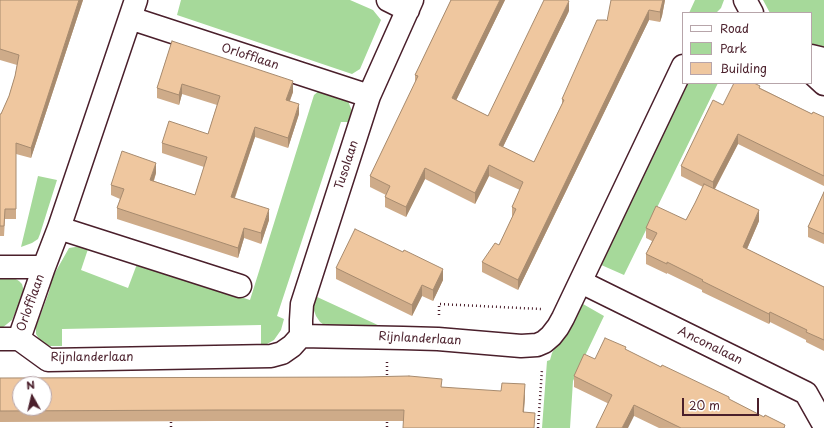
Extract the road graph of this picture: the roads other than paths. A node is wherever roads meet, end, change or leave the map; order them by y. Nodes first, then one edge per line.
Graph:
1 (388, 0) edge
2 (410, 5) edge
3 (133, 9) edge
4 (812, 56) edge
5 (824, 59) edge
6 (682, 68) edge
7 (812, 73) edge
8 (824, 84) edge
9 (369, 96) junction
10 (59, 228) junction
11 (0, 267) edge
12 (44, 268) junction
13 (581, 282) junction
14 (240, 286) dead end
15 (301, 336) junction
16 (9, 339) edge
17 (824, 425) edge

1 - 2 street
2 - 9 street, Tusolaan
3 - 9 street, Orlofflaan
3 - 10 street, Orlofflaan
4 - 5 street
6 - 13 street
7 - 8 street
9 - 15 street, Tusolaan
10 - 12 street, Orlofflaan
10 - 14 street
11 - 12 street, Orlofflaan
12 - 16 street, Orlofflaan
13 - 15 street, Rijnlanderlaan
13 - 17 street, Anconalaan
15 - 16 street, Rijnlanderlaan

